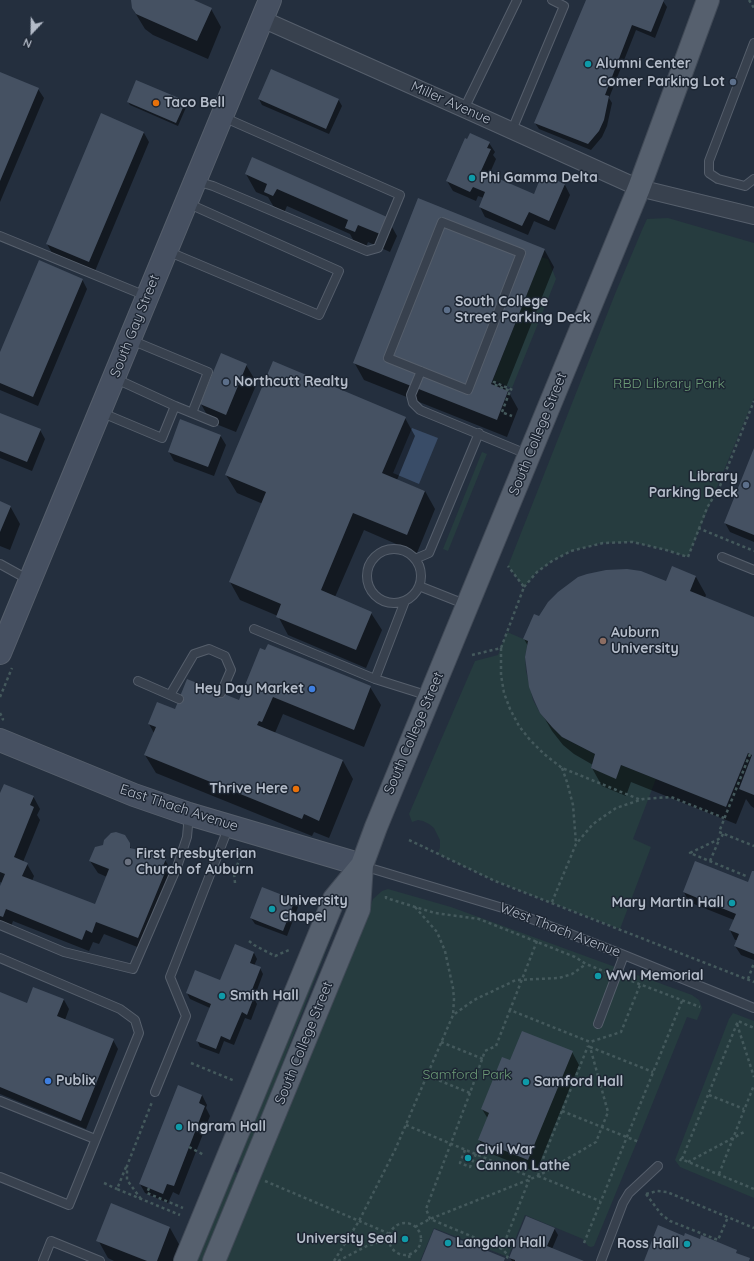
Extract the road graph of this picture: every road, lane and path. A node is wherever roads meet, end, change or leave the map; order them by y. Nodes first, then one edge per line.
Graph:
1 (517, 0) edge
2 (552, 0) edge
3 (708, 0) edge
4 (749, 0) edge
5 (754, 8) edge
6 (266, 9) edge
7 (754, 43) edge
8 (464, 109) junction
9 (222, 116) junction
10 (512, 130) junction
11 (754, 179) edge
12 (196, 180) junction
13 (639, 188) junction
14 (186, 203) junction
15 (754, 216) edge
16 (0, 236) edge
17 (166, 251) junction
18 (147, 296) junction
19 (129, 340) junction
20 (420, 371) junction
21 (114, 378) junction
22 (515, 391) dead end
23 (754, 401) edge
24 (175, 406) junction
25 (100, 411) junction
26 (192, 413) junction
27 (512, 416) dead end
28 (214, 422) dead end
29 (479, 433) junction
30 (530, 455) junction
31 (698, 528) junction
32 (754, 551) edge
33 (722, 557) dead end
34 (415, 559) junction
35 (0, 564) edge
36 (508, 566) dead end
37 (754, 570) edge
38 (30, 580) junction
39 (419, 586) junction
40 (524, 587) junction
41 (405, 601) junction
42 (468, 605) junction
43 (254, 629) dead end
44 (501, 648) junction
45 (0, 653) edge
46 (472, 655) dead end
47 (375, 679) junction
48 (138, 681) dead end
49 (221, 693) dead end
50 (170, 695) junction
51 (430, 696) junction
52 (180, 699) dead end
53 (0, 713) edge
54 (1, 730) edge
55 (750, 754) dead end
56 (562, 768) junction
57 (641, 800) junction
58 (189, 814) junction
59 (724, 818) junction
60 (229, 825) junction
61 (723, 834) junction
62 (719, 839) junction
63 (409, 840) dead end
64 (576, 844) junction
65 (754, 846) edge
66 (240, 858) dead end
67 (710, 862) junction
68 (362, 866) junction
69 (746, 876) dead end
70 (235, 883) dead end
71 (386, 896) dead end
72 (552, 902) junction
73 (415, 906) junction
74 (0, 925) edge
75 (249, 941) dead end
76 (537, 941) junction
77 (289, 950) dead end
78 (624, 955) junction
79 (0, 958) edge
80 (754, 963) edge
81 (586, 964) junction
82 (616, 976) junction
83 (748, 979) junction
84 (521, 980) junction
85 (754, 982) edge
86 (640, 985) junction
87 (682, 1000) junction
88 (700, 1007) dead end
89 (754, 1008) edge
90 (510, 1010) junction
91 (453, 1016) junction
92 (598, 1024) dead end
93 (737, 1024) junction
94 (754, 1028) edge
95 (441, 1042) junction
96 (590, 1042) junction
97 (589, 1047) junction
98 (483, 1059) junction
99 (191, 1063) dead end
100 (653, 1072) junction
101 (428, 1076) junction
102 (754, 1077) edge
103 (235, 1081) dead end
104 (754, 1086) edge
105 (156, 1092) joint
106 (470, 1093) junction
107 (709, 1095) junction
108 (0, 1101) edge
109 (744, 1109) junction
110 (562, 1112) junction
111 (406, 1126) junction
112 (602, 1127) junction
113 (746, 1131) dead end
114 (627, 1137) junction
115 (95, 1139) junction
116 (732, 1139) junction
117 (639, 1142) dead end
118 (451, 1144) junction
119 (189, 1147) dead end
120 (465, 1150) junction
121 (476, 1154) junction
122 (204, 1155) dead end
123 (688, 1162) junction
124 (127, 1166) junction
125 (658, 1166) dead end
126 (719, 1174) junction
127 (538, 1176) junction
128 (0, 1178) edge
129 (533, 1178) junction
130 (529, 1180) junction
131 (104, 1183) dead end
132 (271, 1184) dead end
133 (149, 1188) dead end
134 (754, 1188) edge
135 (117, 1189) junction
136 (646, 1194) junction
137 (641, 1197) dead end
138 (141, 1199) junction
139 (600, 1201) junction
140 (183, 1208) dead end
141 (180, 1215) dead end
142 (728, 1217) junction
143 (430, 1219) junction
144 (359, 1221) junction
145 (416, 1227) junction
146 (754, 1228) edge
147 (390, 1234) junction
148 (389, 1239) junction
149 (584, 1243) dead end
150 (502, 1250) junction
151 (409, 1255) junction
152 (43, 1261) edge
153 (100, 1261) edge
154 (185, 1261) edge
155 (214, 1261) edge
156 (334, 1261) edge
157 (338, 1261) edge
158 (410, 1261) edge
159 (506, 1261) edge
160 (601, 1261) edge

1 - 8 lane
2 - 10 lane
3 - 13 main road, South College Street
4 - 5 path
6 - 8 street, Miller Avenue
6 - 9 street, South Gay Street
7 - 11 lane
8 - 10 street, Miller Avenue
9 - 12 street, South Gay Street
9 - 12 lane
10 - 13 street, Miller Avenue
12 - 14 street, South Gay Street
13 - 15 street, Miller Avenue
13 - 30 main road, South College Street
14 - 17 street, South Gay Street
14 - 17 lane
16 - 18 lane
17 - 18 street, South Gay Street
18 - 19 street, South Gay Street
19 - 21 street, South Gay Street
19 - 26 lane
20 - 20 lane
20 - 29 lane
21 - 24 lane
21 - 25 street, South Gay Street
22 - 27 path
23 - 31 path
24 - 25 lane
24 - 26 lane
25 - 38 street, South Gay Street
26 - 28 lane
29 - 30 lane
29 - 34 lane
30 - 42 main road, South College Street
31 - 32 path
31 - 40 path
33 - 37 lane
34 - 39 lane
34 - 41 lane
35 - 38 lane
36 - 40 path
38 - 45 street, South Gay Street
39 - 41 lane
39 - 42 lane
40 - 44 path
41 - 47 lane
42 - 51 main road, South College Street
43 - 47 lane
44 - 46 path
44 - 56 path
47 - 51 lane
48 - 50 lane
49 - 50 lane
50 - 52 lane
51 - 68 main road, South College Street
53 - 54 path
54 - 58 street, East Thach Avenue
55 - 59 path
56 - 57 path
56 - 64 path
57 - 59 path
57 - 64 path
58 - 60 street, East Thach Avenue
58 - 74 lane
59 - 61 path
60 - 68 street, East Thach Avenue
60 - 105 lane
61 - 62 path
61 - 65 path
62 - 67 path
62 - 67 path
63 - 72 path
64 - 72 path
66 - 70 path
67 - 69 path
68 - 78 lane, West Thach Avenue
68 - 154 main road, South College Street
68 - 155 main road, South College Street
71 - 73 path
72 - 83 path
73 - 76 path
73 - 91 path
75 - 77 path
76 - 81 path
76 - 84 path
78 - 82 lane
78 - 89 lane, West Thach Avenue
79 - 115 lane
80 - 83 path
81 - 82 path
81 - 84 path
82 - 86 path
82 - 92 lane
83 - 85 path
84 - 90 path
84 - 91 path
86 - 87 path
86 - 96 path
87 - 88 path
87 - 100 path
90 - 96 path
90 - 98 path
91 - 95 path
93 - 94 path
93 - 102 path
93 - 107 path
95 - 98 path
95 - 101 path
96 - 97 path
97 - 100 path
97 - 110 path
97 - 112 path
98 - 106 path
99 - 103 path
100 - 114 path
101 - 106 path
101 - 111 path
104 - 109 path
105 - 124 path
106 - 118 path
107 - 109 path
107 - 123 path
108 - 115 lane
109 - 116 path
110 - 112 path
110 - 127 path
111 - 118 path
111 - 144 path
112 - 114 path
112 - 127 path
113 - 116 path
114 - 117 path
114 - 139 path
115 - 128 lane
116 - 123 path
116 - 126 path
118 - 120 path
118 - 143 path
119 - 122 path
120 - 121 path
120 - 121 path
121 - 129 path
123 - 126 path
124 - 135 path
124 - 138 path
125 - 160 lane
126 - 134 path
127 - 129 path
127 - 139 path
129 - 130 path
130 - 143 path
130 - 150 path
131 - 135 path
132 - 144 path
133 - 140 path
135 - 138 path
136 - 137 path
136 - 142 path
136 - 142 path
138 - 141 path
139 - 149 path
142 - 146 path
143 - 145 path
143 - 150 path
144 - 147 path
144 - 156 path
145 - 147 path
145 - 151 path
147 - 148 path
148 - 151 path
148 - 157 path
150 - 159 path
151 - 158 path
152 - 153 lane

